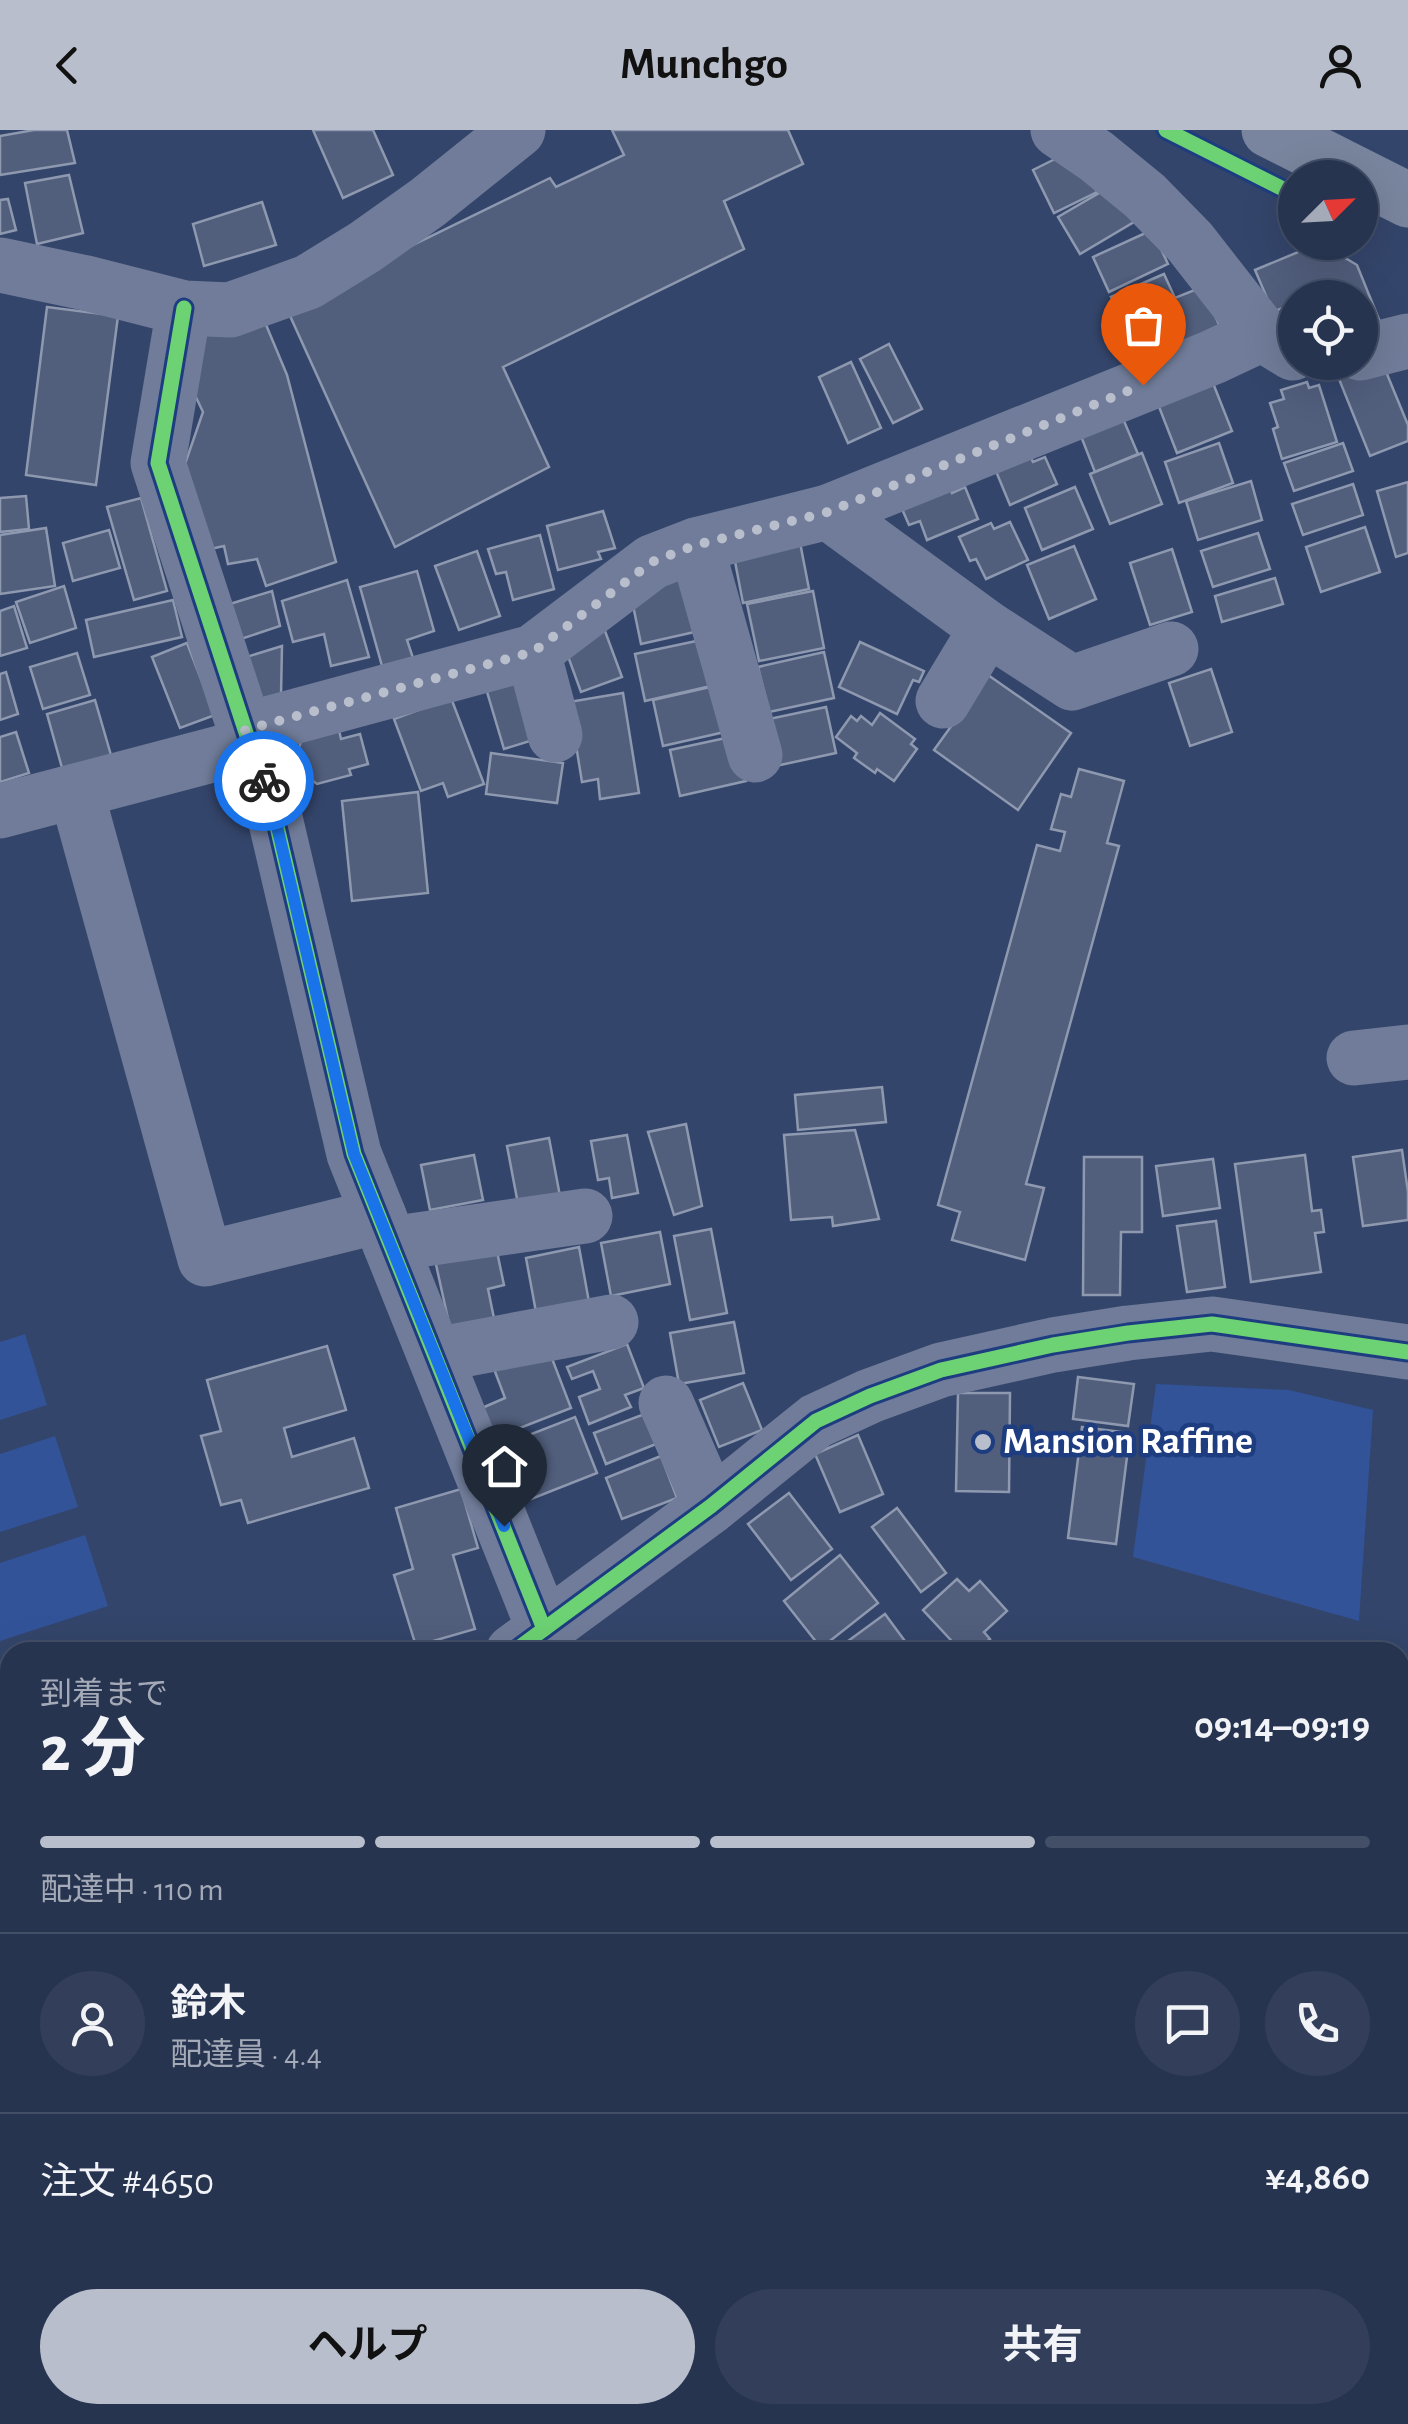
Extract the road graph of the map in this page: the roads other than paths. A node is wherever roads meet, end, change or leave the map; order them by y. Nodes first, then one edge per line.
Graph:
1 (518, 130) edge
2 (1058, 130) edge
3 (1269, 130) edge
4 (1408, 200) edge
5 (0, 265) edge
6 (184, 308) junction
7 (1408, 342) edge
8 (1278, 344) edge
9 (1378, 349) edge
10 (828, 512) junction
11 (696, 545) junction
12 (987, 628) junction
13 (1170, 649) dead end
14 (533, 652) junction
15 (944, 701) dead end
16 (555, 735) dead end
17 (247, 738) junction
18 (755, 755) dead end
19 (76, 791) junction
20 (0, 811) edge
21 (1408, 1052) edge
22 (1354, 1058) dead end
23 (585, 1216) dead end
24 (385, 1230) junction
25 (611, 1322) dead end
26 (1408, 1352) edge
27 (436, 1355) junction
28 (666, 1403) dead end
29 (711, 1506) junction
30 (529, 1641) edge

1 - 6 street
2 - 8 street
3 - 4 main road
5 - 6 street
6 - 17 street
7 - 9 street
8 - 10 street
10 - 11 street
10 - 12 street
11 - 14 street
11 - 18 street
12 - 13 street
12 - 15 street
14 - 16 street
14 - 17 street
17 - 19 street
17 - 24 street
19 - 20 street
19 - 24 street
21 - 22 street
23 - 24 street
24 - 27 street
25 - 27 street
26 - 29 street
27 - 30 street
28 - 29 street
29 - 30 street

